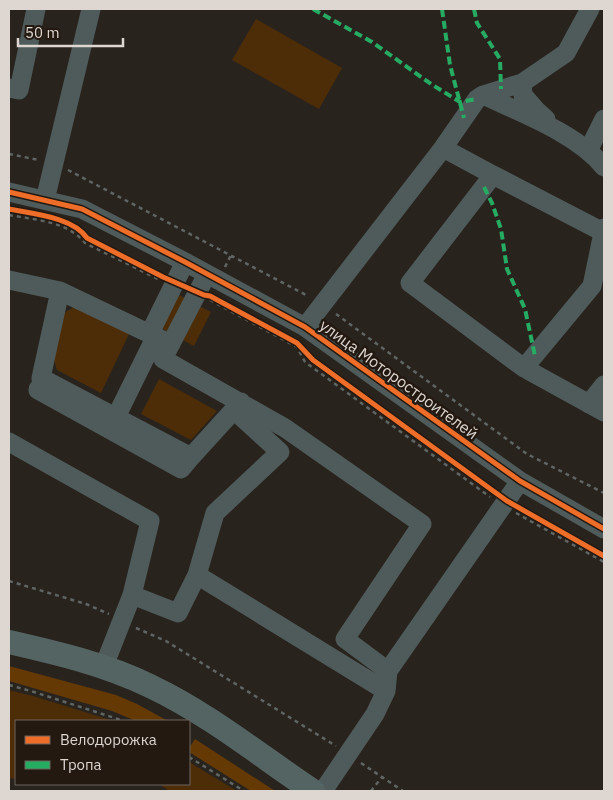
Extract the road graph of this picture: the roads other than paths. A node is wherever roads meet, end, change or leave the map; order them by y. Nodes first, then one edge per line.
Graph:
1 (36, 9) edge
2 (92, 9) edge
3 (590, 9) edge
4 (522, 83) junction
5 (9, 88) edge
6 (483, 95) junction
7 (604, 119) edge
8 (564, 135) junction
9 (443, 148) junction
10 (588, 151) junction
11 (604, 167) edge
12 (493, 175) junction
13 (9, 192) edge
14 (45, 200) junction
15 (604, 230) edge
16 (185, 262) junction
17 (207, 274) junction
18 (9, 280) edge
19 (60, 290) junction
20 (305, 327) junction
21 (159, 338) junction
22 (524, 368) junction
23 (41, 378) junction
24 (604, 386) edge
25 (238, 407) junction
26 (596, 408) edge
27 (116, 417) junction
28 (9, 442) edge
29 (191, 457) junction
30 (520, 481) junction
31 (602, 523) edge
32 (197, 575) junction
33 (132, 595) junction
34 (9, 642) edge
35 (104, 666) junction
36 (388, 671) junction
37 (386, 691) junction
38 (313, 791) edge
39 (323, 791) edge

1 - 5 street
2 - 14 street
3 - 4 street
4 - 6 street
4 - 8 street
6 - 8 street
6 - 9 street
7 - 10 street
8 - 10 street
9 - 12 street
9 - 20 street
10 - 11 street
12 - 15 street
12 - 22 street
13 - 14 street, улица Моторостроителей
14 - 16 street, улица Моторостроителей
15 - 22 street
16 - 17 street, улица Моторостроителей
16 - 21 street
17 - 20 street, улица Моторостроителей
17 - 21 street
18 - 19 street
19 - 21 street
19 - 23 street
20 - 30 street, улица Моторостроителей
21 - 25 street
21 - 27 street
22 - 26 street
23 - 27 street
23 - 29 street
24 - 26 street
25 - 29 street
25 - 32 street
25 - 36 street
27 - 29 street
28 - 33 street
30 - 31 street, улица Моторостроителей
30 - 36 street
32 - 33 street
32 - 37 street
33 - 35 street
34 - 35 main road
35 - 38 main road
36 - 37 street
37 - 39 street

